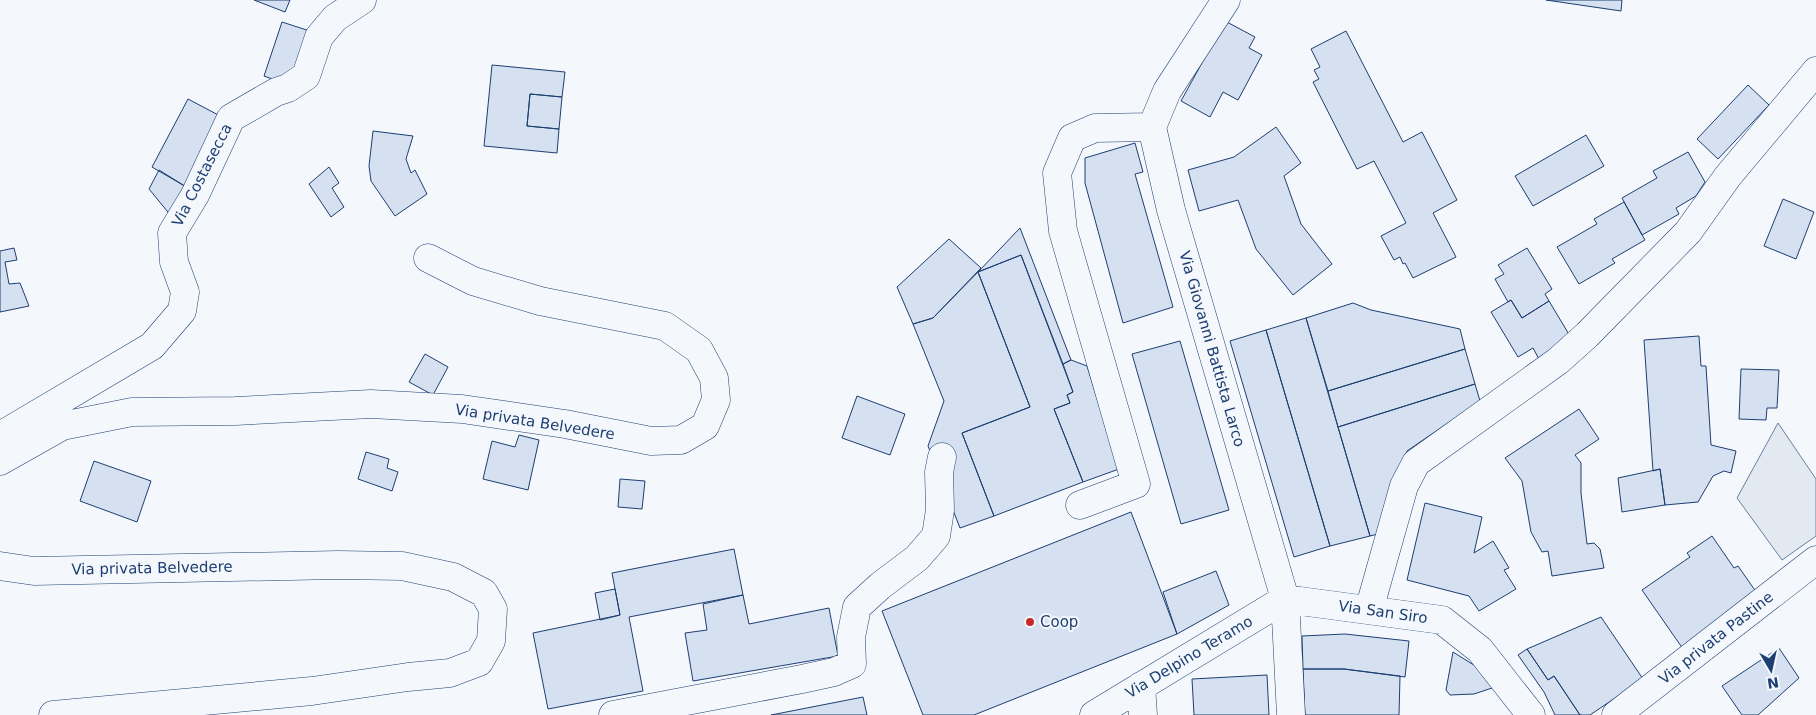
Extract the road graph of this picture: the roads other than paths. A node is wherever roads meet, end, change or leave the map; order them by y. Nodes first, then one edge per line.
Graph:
1 (362, 0) edge
2 (1226, 0) edge
3 (1816, 71) edge
4 (1152, 127) junction
5 (428, 258) dead end
6 (0, 436) edge
7 (942, 457) dead end
8 (0, 461) edge
9 (1080, 505) dead end
10 (1816, 560) edge
11 (0, 566) edge
12 (1284, 599) junction
13 (1369, 610) junction
14 (1141, 686) junction
15 (53, 715) edge
16 (614, 715) edge
17 (1094, 715) edge
18 (1143, 715) edge
19 (1291, 715) edge
20 (1531, 715) edge
21 (1616, 715) edge

1 - 6 street, Via Costasecca
2 - 4 street
3 - 13 street
4 - 9 street
4 - 12 street, Via Giovanni Battista Larco
5 - 8 street, Via privata Belvedere
7 - 16 street
10 - 21 street, Via privata Pastine
11 - 15 street, Via privata Belvedere
12 - 13 street, Via San Siro
12 - 14 street, Via Delpino Teramo
12 - 19 street, Via Giovanni Battista Larco
13 - 20 street, Via San Siro
14 - 17 street, Via Delpino Teramo
14 - 18 street

